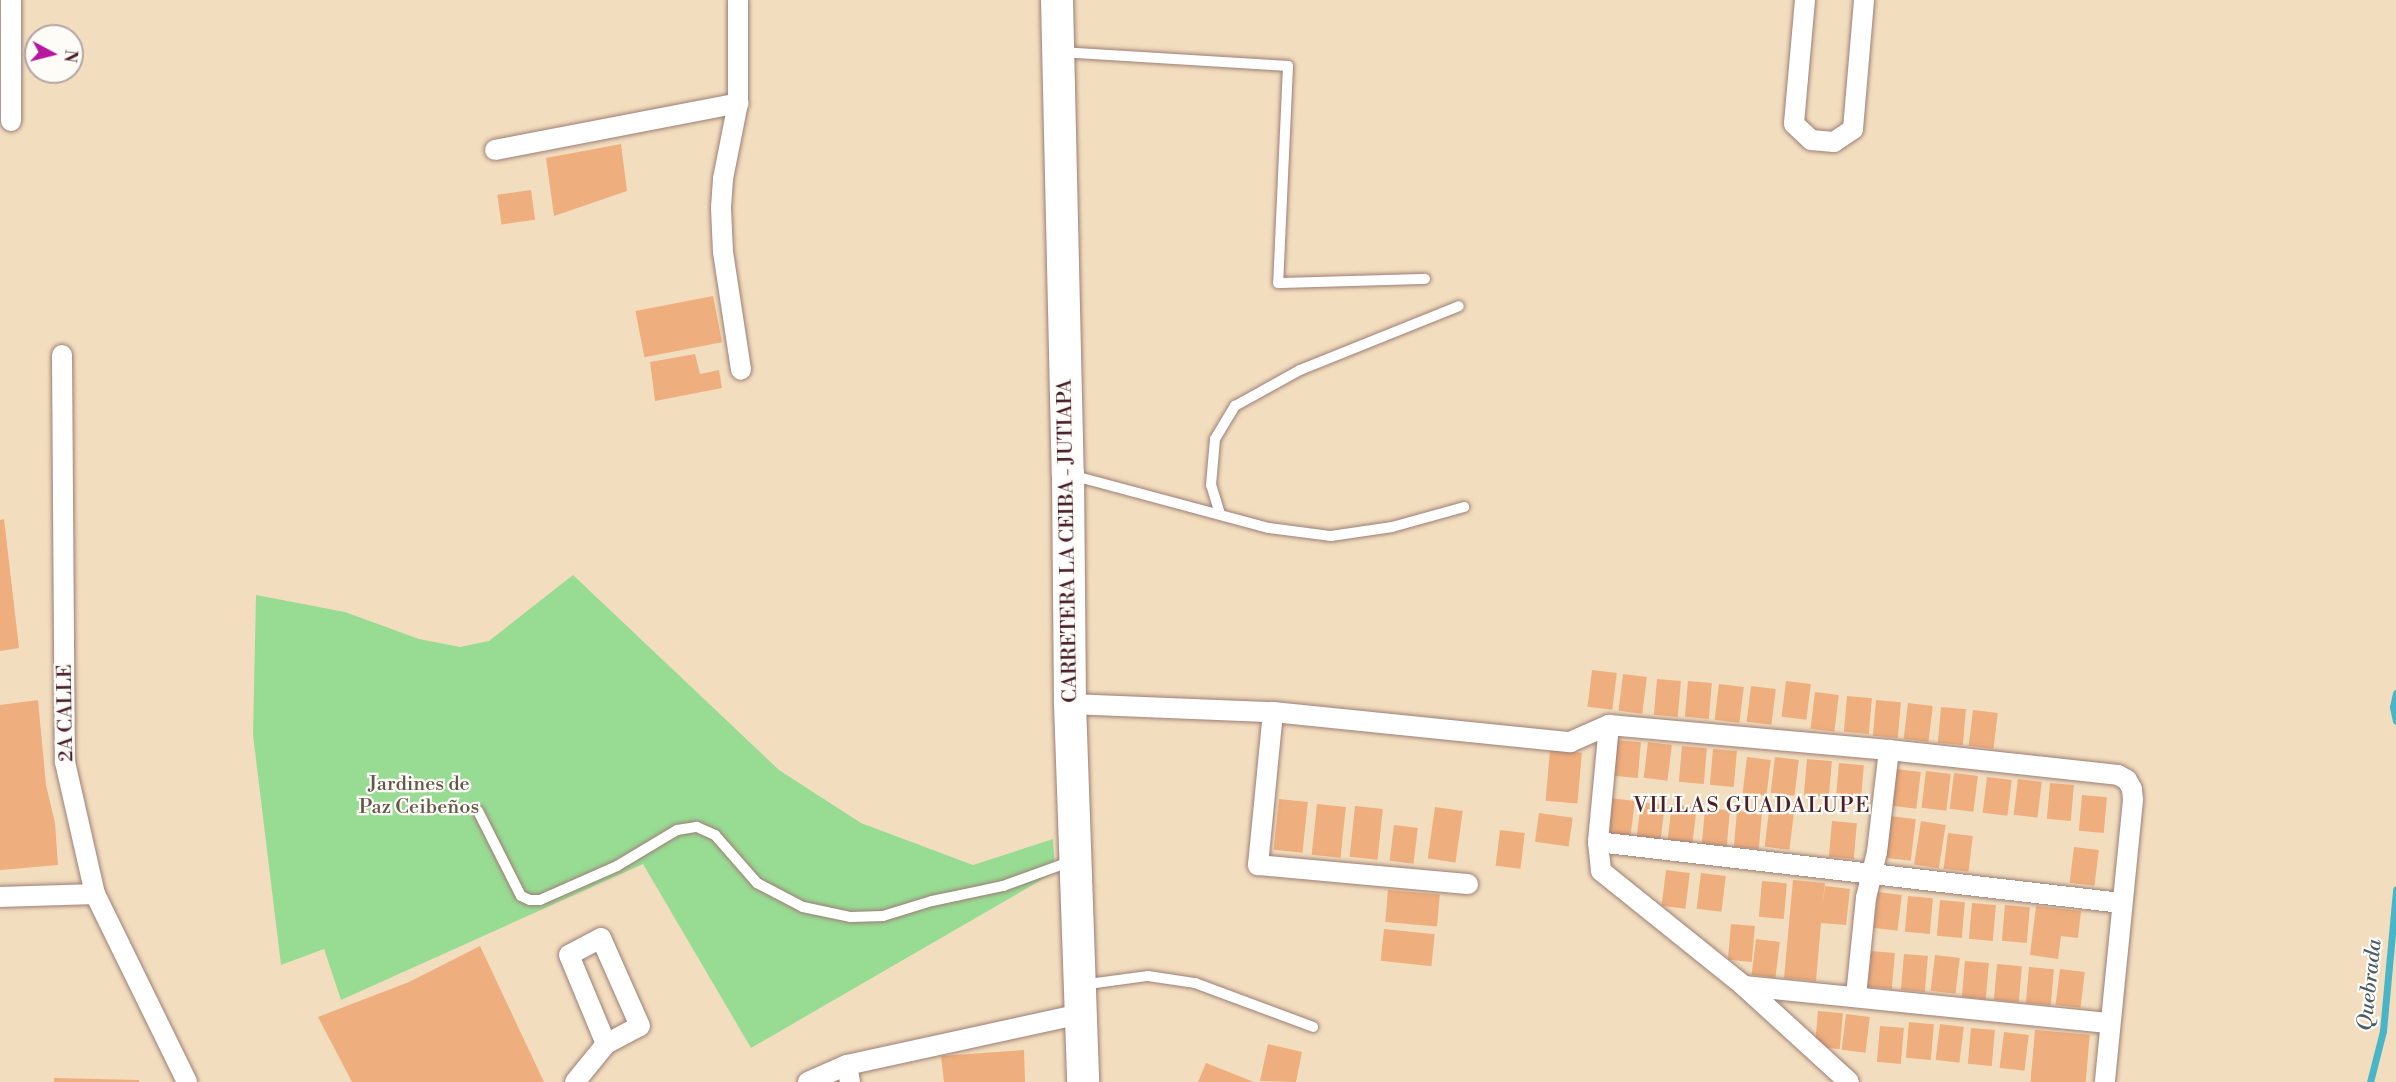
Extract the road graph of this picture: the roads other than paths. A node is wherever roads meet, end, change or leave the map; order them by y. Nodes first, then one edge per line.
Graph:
1 (11, 0) edge
2 (738, 0) edge
3 (1057, 0) edge
4 (1805, 0) edge
5 (1864, 0) edge
6 (1057, 52) junction
7 (738, 103) junction
8 (11, 121) dead end
9 (495, 150) dead end
10 (1425, 279) dead end
11 (1459, 306) dead end
12 (62, 355) dead end
13 (741, 370) dead end
14 (1068, 474) junction
15 (1464, 507) dead end
16 (1220, 514) junction
17 (1070, 704) junction
18 (1273, 712) junction
19 (1609, 725) junction
20 (1889, 750) junction
21 (478, 811) dead end
22 (1598, 842) junction
23 (1076, 860) junction
24 (1871, 875) junction
25 (1468, 884) dead end
26 (95, 894) junction
27 (0, 897) edge
28 (2121, 903) junction
29 (1743, 986) junction
30 (1856, 996) junction
31 (1081, 999) junction
32 (2110, 1023) junction
33 (1313, 1027) dead end
34 (606, 1044) junction
35 (848, 1073) edge
36 (188, 1082) edge
37 (574, 1082) edge
38 (808, 1082) edge
39 (1083, 1082) edge
40 (1849, 1082) edge
41 (2104, 1082) edge

1 - 8 street
2 - 7 street
3 - 6 main road, CARRETERA LA CEIBA - JUTIAPA
4 - 5 street
6 - 10 lane
6 - 14 main road, CARRETERA LA CEIBA - JUTIAPA
7 - 9 street
7 - 13 street
11 - 16 lane
12 - 26 street, 2A CALLE
14 - 16 lane
14 - 17 main road, CARRETERA LA CEIBA - JUTIAPA
15 - 16 lane
17 - 18 street
17 - 23 main road, CARRETERA LA CEIBA - JUTIAPA
18 - 19 street
18 - 25 street
19 - 20 street
19 - 22 street
20 - 24 street
20 - 28 street
21 - 23 lane
22 - 24 street
22 - 29 street
23 - 31 main road, CARRETERA LA CEIBA - JUTIAPA
24 - 28 street
24 - 30 street
26 - 27 street
26 - 36 street, 2A CALLE
28 - 32 street
29 - 30 street
29 - 40 street
30 - 32 street
31 - 33 lane
31 - 35 street
31 - 39 main road, CARRETERA LA CEIBA - JUTIAPA
32 - 41 street
34 - 34 street
34 - 37 street
35 - 38 street

